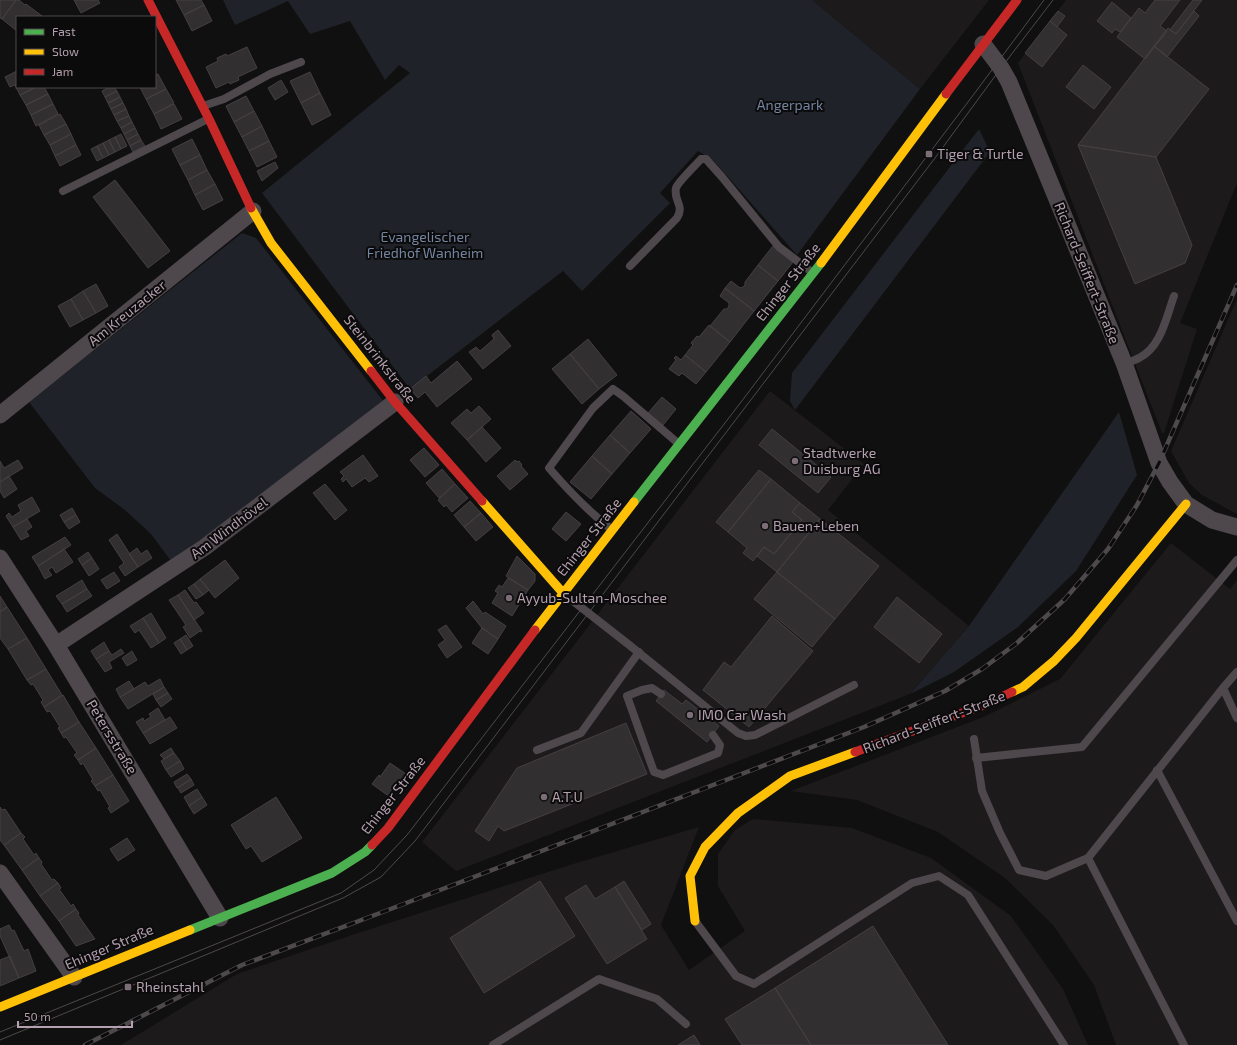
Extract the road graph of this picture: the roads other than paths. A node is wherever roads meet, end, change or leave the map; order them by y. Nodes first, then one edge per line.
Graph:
1 (148, 0) edge
2 (1017, 0) edge
3 (983, 44) junction
4 (301, 62) dead end
5 (202, 107) junction
6 (209, 119) junction
7 (63, 191) dead end
8 (253, 211) junction
9 (630, 266) dead end
10 (814, 273) junction
11 (1174, 296) dead end
12 (1124, 364) junction
13 (395, 402) junction
14 (0, 415) edge
15 (680, 444) junction
16 (1186, 504) junction
17 (1237, 527) edge
18 (612, 530) junction
19 (0, 558) edge
20 (1237, 560) edge
21 (563, 593) junction
22 (56, 645) junction
23 (639, 652) junction
24 (1237, 672) edge
25 (854, 686) dead end
26 (1222, 688) junction
27 (661, 694) dead end
28 (1237, 718) edge
29 (713, 735) dead end
30 (974, 739) dead end
31 (537, 750) dead end
32 (976, 758) junction
33 (1158, 770) junction
34 (1088, 858) junction
35 (0, 873) edge
36 (220, 918) junction
37 (695, 920) joint
38 (1237, 921) edge
39 (74, 977) junction
40 (0, 1007) edge
41 (686, 1024) dead end
42 (492, 1045) edge
43 (1064, 1045) edge
44 (1184, 1045) edge

1 - 5 street, Steinbrinkstraße
2 - 3 street, Ehinger Straße
3 - 10 street, Ehinger Straße
3 - 12 street, Richard-Seiffert-Straße
4 - 5 lane
5 - 6 street, Steinbrinkstraße
6 - 7 lane
6 - 8 street, Steinbrinkstraße
8 - 13 street, Steinbrinkstraße
8 - 14 street, Am Kreuzacker
9 - 10 lane
10 - 15 street, Ehinger Straße
11 - 12 lane
12 - 16 street, Richard-Seiffert-Straße
13 - 21 street, Steinbrinkstraße
13 - 22 street, Am Windhövel
15 - 18 street, Ehinger Straße
15 - 18 lane
16 - 17 street, Richard-Seiffert-Straße
16 - 37 street, Richard-Seiffert-Straße
18 - 21 street, Ehinger Straße
19 - 22 street, Petersstraße
20 - 32 lane
21 - 23 lane
21 - 36 street, Ehinger Straße
22 - 36 street, Petersstraße
23 - 25 lane
23 - 31 lane
24 - 26 lane
26 - 28 lane
26 - 33 lane
27 - 29 lane
30 - 32 lane
32 - 34 lane
33 - 34 lane
33 - 38 lane
34 - 44 lane
35 - 39 street
36 - 39 street, Ehinger Straße
37 - 43 lane
39 - 40 street, Ehinger Straße
41 - 42 lane

